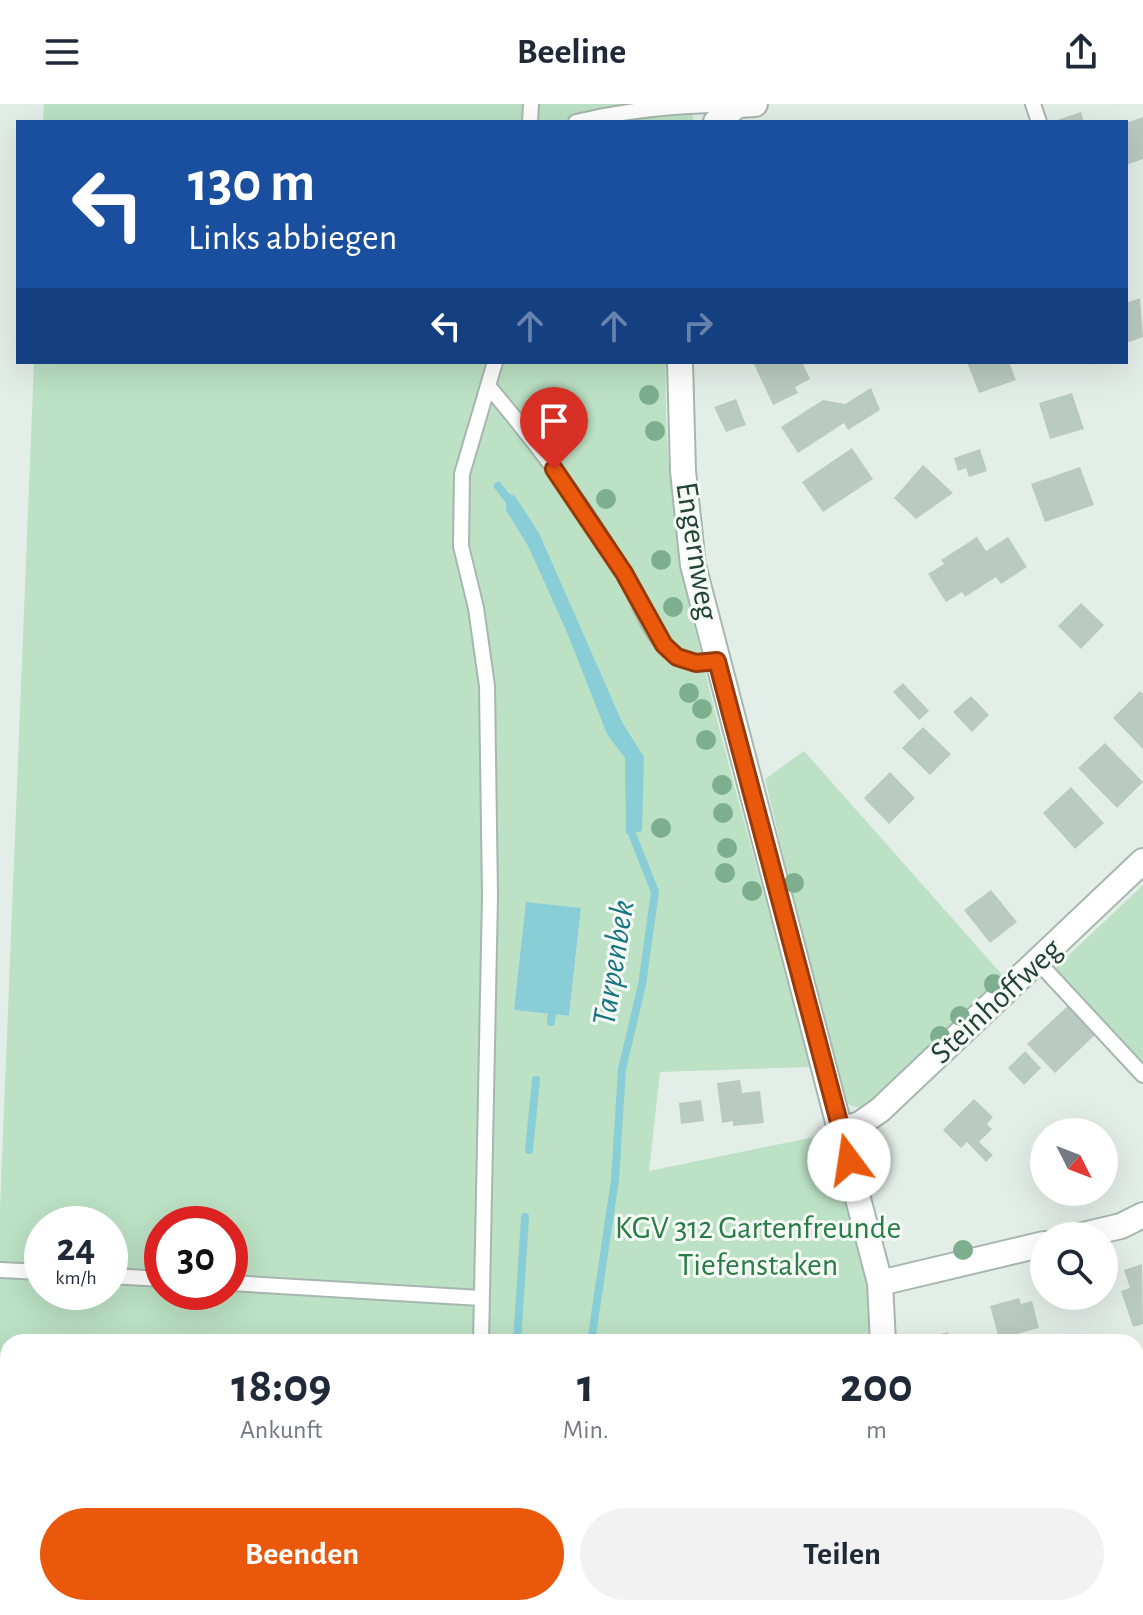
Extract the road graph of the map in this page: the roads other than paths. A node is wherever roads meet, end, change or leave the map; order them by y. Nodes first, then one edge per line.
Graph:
1 (746, 105) edge
2 (585, 120) edge
3 (720, 120) edge
4 (495, 364) edge
5 (680, 364) edge
6 (489, 387) junction
7 (717, 661) junction
8 (1143, 861) edge
9 (1038, 962) junction
10 (1143, 1075) edge
11 (841, 1130) junction
12 (1143, 1215) edge
13 (1118, 1227) edge
14 (1030, 1247) edge
15 (0, 1270) edge
16 (24, 1271) edge
17 (880, 1283) junction
18 (248, 1284) edge
19 (481, 1298) junction
20 (481, 1334) edge
21 (883, 1334) edge

1 - 2 lane
1 - 3 street
4 - 6 lane
5 - 7 street, Engernweg
6 - 7 lane
6 - 19 lane
7 - 11 street, Engernweg
8 - 9 street, Steinhoffweg
9 - 10 lane
9 - 11 street, Steinhoffweg
11 - 17 street, Engernweg
12 - 13 street
14 - 17 street
15 - 16 lane
17 - 21 street, Engernweg
18 - 19 lane
19 - 20 lane

